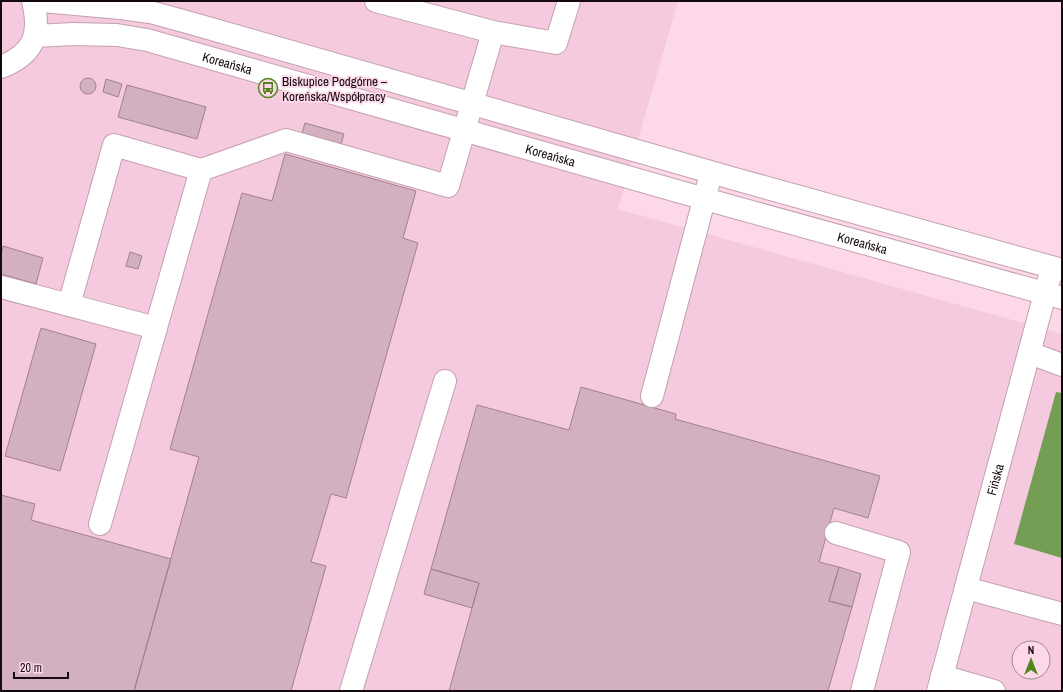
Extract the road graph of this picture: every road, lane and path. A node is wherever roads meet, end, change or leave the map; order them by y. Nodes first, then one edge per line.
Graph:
1 (33, 1) edge
2 (42, 1) edge
3 (376, 1) edge
4 (568, 1) edge
5 (493, 32) junction
6 (35, 36) junction
7 (1, 68) edge
8 (472, 104) junction
9 (464, 129) junction
10 (201, 170) junction
11 (711, 172) junction
12 (705, 199) junction
13 (1057, 269) edge
14 (1, 287) edge
15 (1054, 296) edge
16 (69, 305) junction
17 (156, 328) junction
18 (1030, 353) junction
19 (1062, 365) edge
20 (446, 381) dead end
21 (652, 396) dead end
22 (100, 524) dead end
23 (836, 533) dead end
24 (966, 588) junction
25 (1062, 614) edge
26 (940, 683) edge
27 (351, 691) edge
28 (862, 691) edge
29 (994, 691) edge

1 - 6 street
2 - 8 street, Koreańska
3 - 5 street
4 - 5 street
5 - 8 street
6 - 7 street
6 - 9 street, Koreańska
8 - 9 street
8 - 11 street, Koreańska
9 - 10 street
9 - 12 street, Koreańska
10 - 16 street
10 - 17 street
11 - 12 street
11 - 13 street, Koreańska
12 - 15 street, Koreańska
12 - 21 street
13 - 15 street, Fińska
14 - 16 street
15 - 18 street, Fińska
16 - 17 street
17 - 22 street
18 - 19 street
18 - 24 street, Fińska
20 - 27 street
23 - 28 street
24 - 25 street
24 - 26 street, Fińska
26 - 29 street

